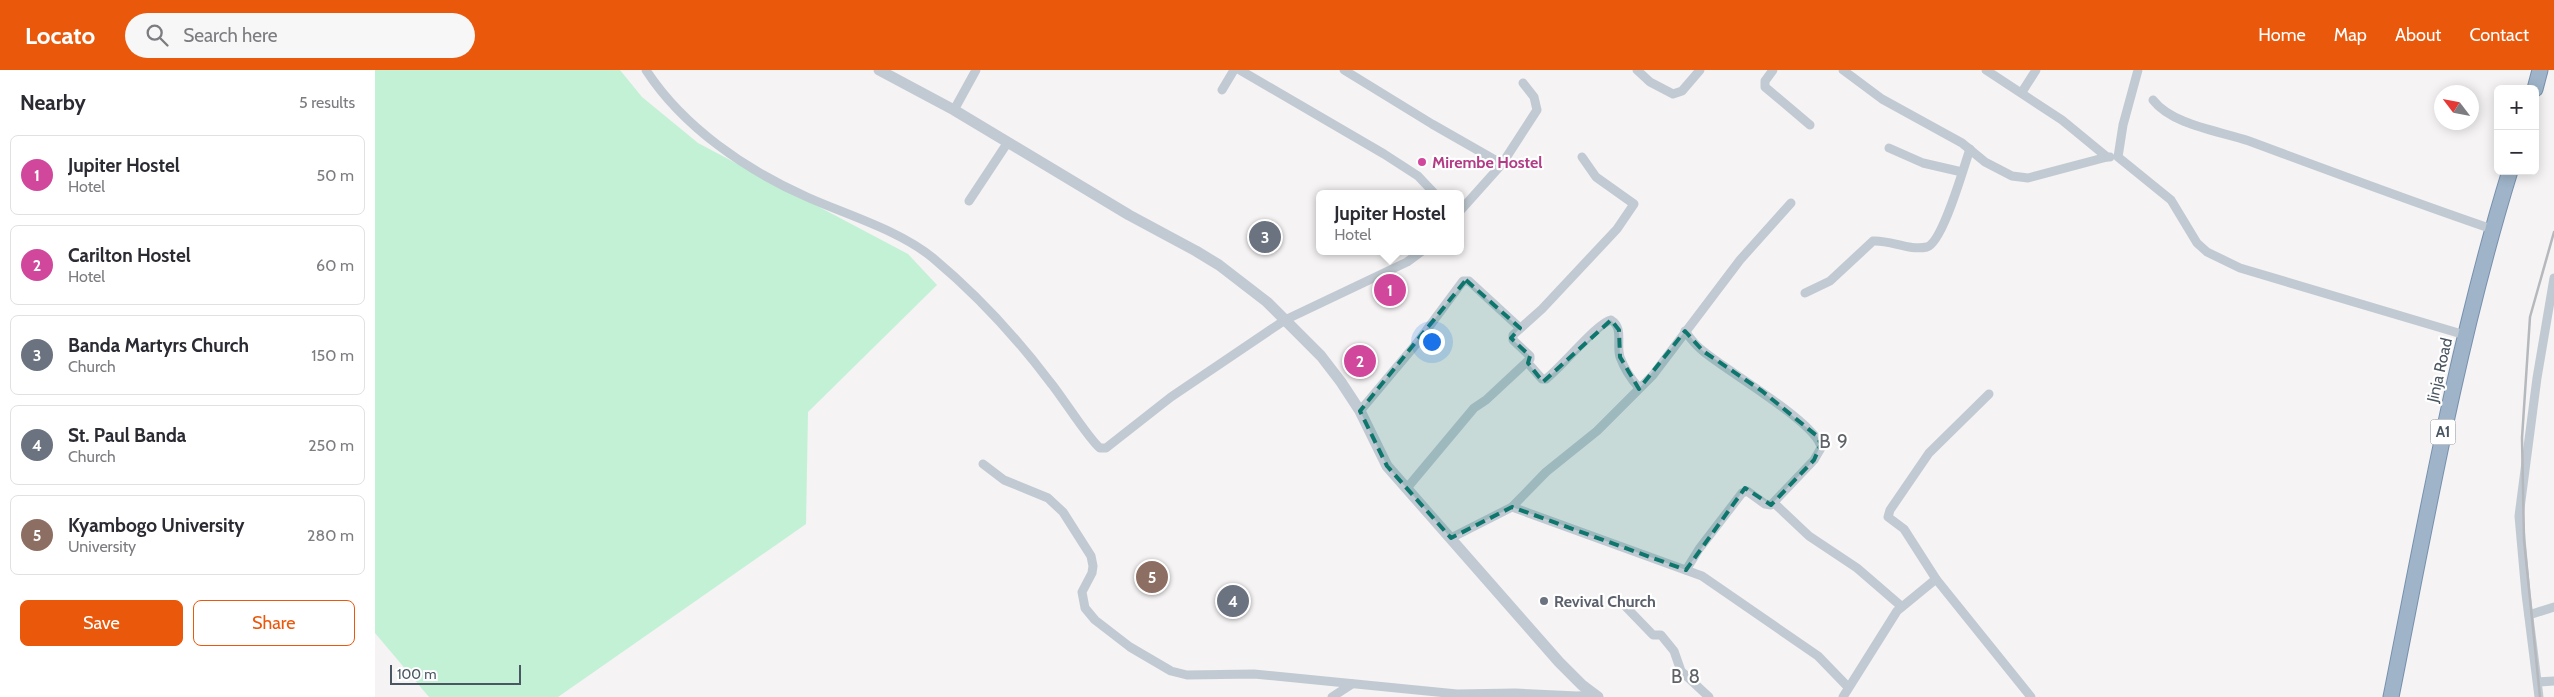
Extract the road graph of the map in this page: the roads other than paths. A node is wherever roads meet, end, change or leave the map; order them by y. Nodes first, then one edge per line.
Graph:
1 (646, 70) edge
2 (879, 70) edge
3 (976, 70) edge
4 (1234, 70) edge
5 (1240, 70) edge
6 (1344, 70) edge
7 (1637, 70) edge
8 (1700, 70) edge
9 (1773, 70) edge
10 (1843, 70) edge
11 (1987, 70) edge
12 (2036, 70) edge
13 (2138, 70) edge
14 (2540, 70) edge
15 (1523, 83) dead end
16 (2536, 85) edge
17 (1223, 90) dead end
18 (2022, 92) junction
19 (2153, 100) dead end
20 (954, 110) junction
21 (1810, 125) dead end
22 (1008, 142) junction
23 (1889, 148) dead end
24 (1970, 149) junction
25 (2118, 156) junction
26 (1582, 157) dead end
27 (2107, 157) junction
28 (1502, 164) junction
29 (1962, 172) junction
30 (2509, 175) edge
31 (1431, 190) edge
32 (969, 202) dead end
33 (1791, 203) dead end
34 (1464, 207) edge
35 (2492, 229) junction
36 (1417, 255) edge
37 (2554, 278) edge
38 (1805, 293) dead end
39 (1285, 320) junction
40 (1519, 328) junction
41 (1685, 331) junction
42 (2465, 335) junction
43 (1527, 362) junction
44 (1639, 388) junction
45 (1989, 394) dead end
46 (1360, 411) junction
47 (983, 464) dead end
48 (1407, 488) junction
49 (1773, 503) junction
50 (1513, 507) junction
51 (1451, 538) junction
52 (1686, 570) junction
53 (1936, 579) junction
54 (1901, 606) junction
55 (1626, 607) dead end
56 (2554, 607) edge
57 (2529, 615) junction
58 (2554, 680) edge
59 (2538, 682) junction
60 (1351, 684) junction
61 (1847, 687) junction
62 (1596, 696) edge
63 (1332, 697) edge
64 (1709, 697) edge
65 (1843, 697) edge
66 (2031, 697) edge
67 (2391, 697) edge
68 (2539, 697) edge

1 - 39 street
2 - 20 street
3 - 20 street
4 - 17 street
5 - 31 street
6 - 28 street
7 - 8 street
9 - 21 street
10 - 24 street
11 - 18 street
12 - 18 street
13 - 25 street
14 - 16 highway
15 - 28 street
18 - 27 street
19 - 35 street
20 - 22 street
22 - 32 street
22 - 39 street
23 - 29 street
24 - 27 street
24 - 29 street
25 - 27 street
25 - 42 street
26 - 40 street
28 - 34 street
29 - 38 street
30 - 35 highway, Jinja Road / A1
33 - 41 street
35 - 42 highway, Jinja Road / A1
36 - 39 street
37 - 57 street
39 - 46 street
40 - 43 street
40 - 46 street
41 - 44 street
41 - 49 street
42 - 67 highway, Jinja Road / A1
43 - 44 street
43 - 48 street
44 - 50 street
45 - 53 street
46 - 48 street
47 - 60 street
48 - 51 street
49 - 52 street
49 - 54 street
50 - 51 street
50 - 52 street
51 - 62 street
52 - 61 street
53 - 54 street
53 - 66 street
54 - 61 street
55 - 64 street
56 - 57 street
57 - 59 street
58 - 59 street
59 - 68 street
60 - 62 street
60 - 63 street
61 - 65 street

